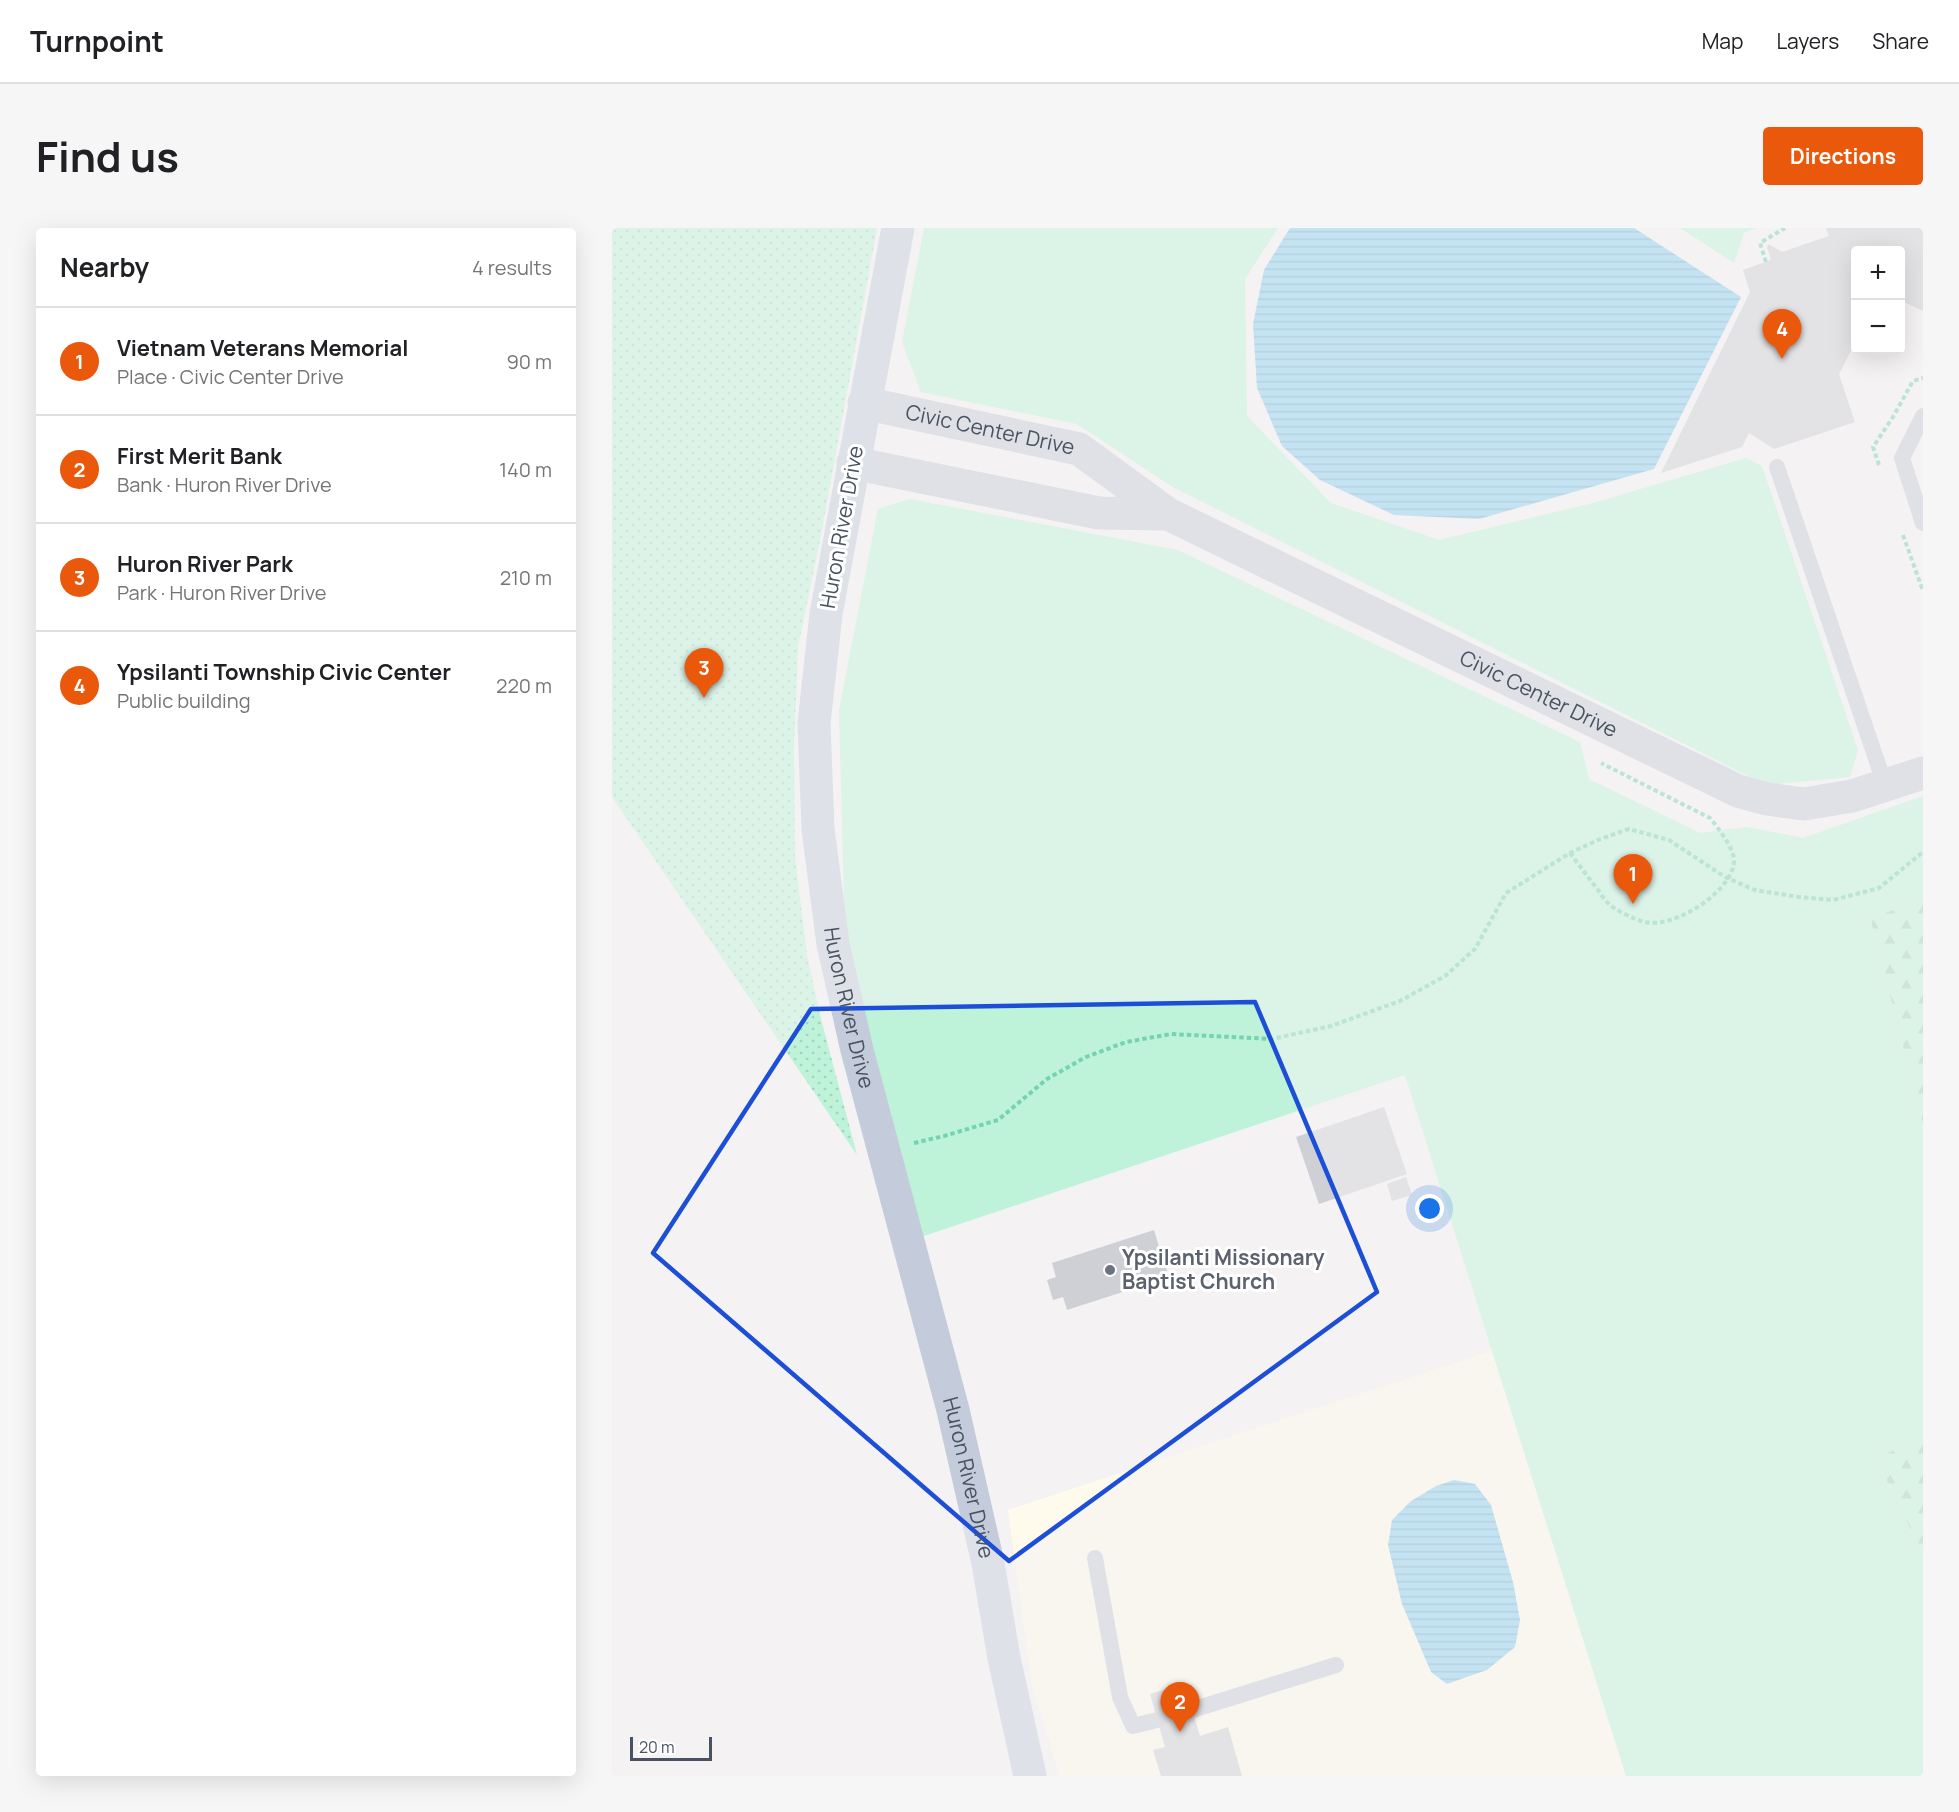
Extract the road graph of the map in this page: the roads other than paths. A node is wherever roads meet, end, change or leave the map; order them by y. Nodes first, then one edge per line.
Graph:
1 (898, 228) edge
2 (864, 403) junction
3 (1923, 416) edge
4 (853, 463) junction
5 (1777, 466) dead end
6 (1168, 514) junction
7 (1923, 523) edge
8 (1923, 772) edge
9 (1885, 785) junction
10 (1095, 1558) dead end
11 (1336, 1665) dead end
12 (1192, 1710) dead end
13 (1157, 1720) dead end
14 (1030, 1776) edge

1 - 2 main road, Huron River Drive
2 - 4 main road, Huron River Drive
2 - 6 street, Civic Center Drive
3 - 7 lane
4 - 6 street, Civic Center Drive
4 - 14 main road, Huron River Drive
5 - 9 lane
6 - 9 street, Civic Center Drive
8 - 9 street, Civic Center Drive
10 - 13 lane
11 - 12 lane

